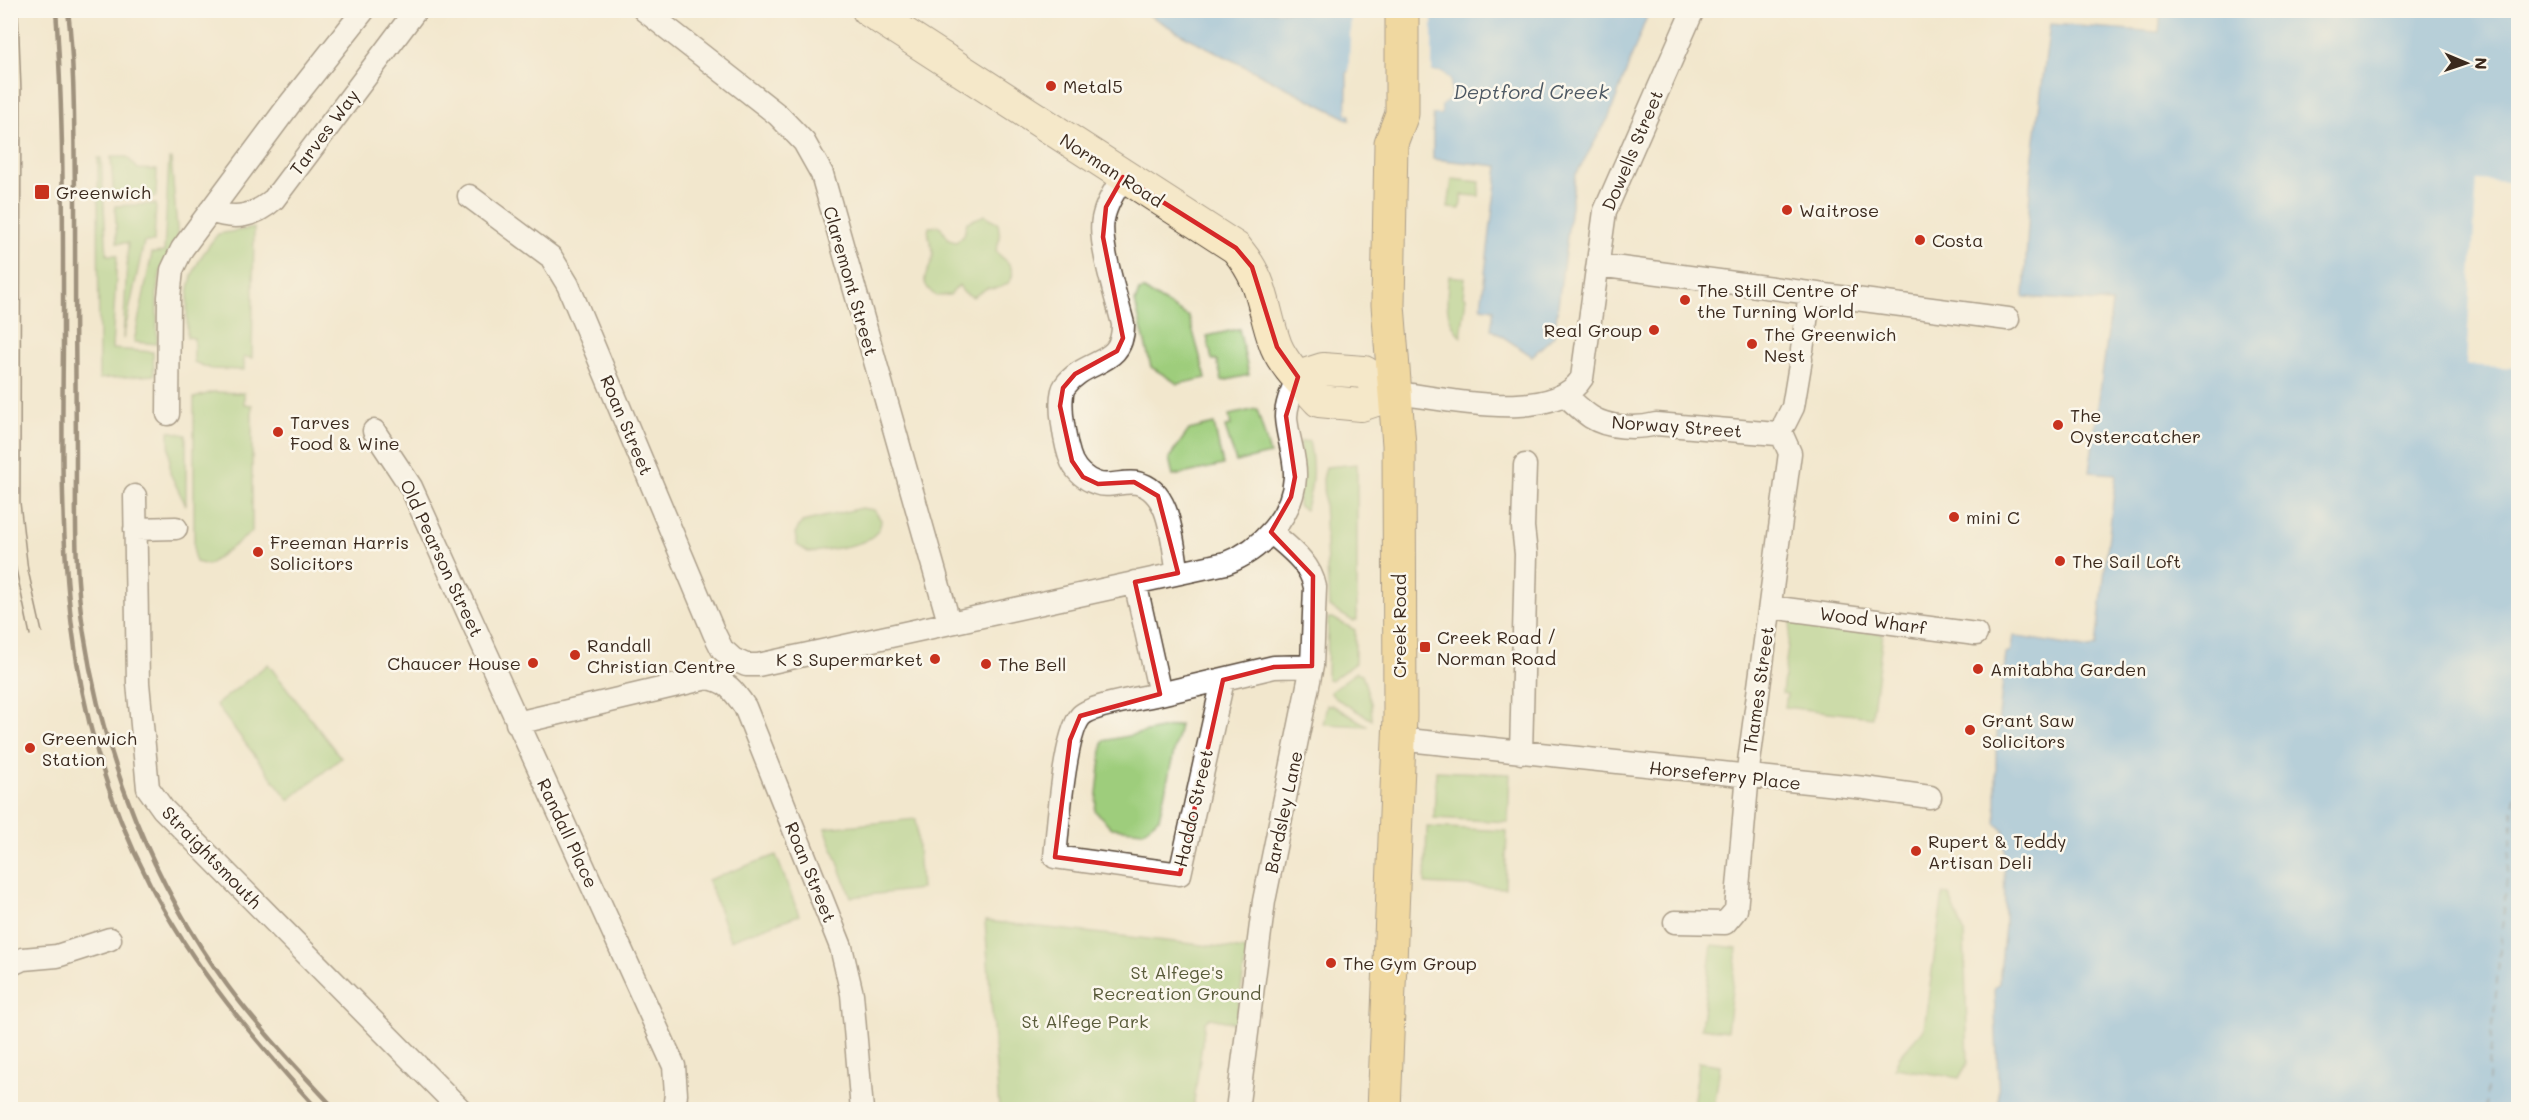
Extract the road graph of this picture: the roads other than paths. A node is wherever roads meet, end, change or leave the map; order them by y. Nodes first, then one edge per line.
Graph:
1 (364, 10) edge
2 (416, 10) edge
3 (644, 10) edge
4 (868, 10) edge
5 (1381, 10) edge
6 (1402, 10) edge
7 (1693, 10) edge
8 (1391, 124) junction
9 (1123, 177) junction
10 (470, 196) dead end
11 (210, 211) junction
12 (1598, 265) junction
13 (1810, 294) junction
14 (2008, 319) dead end
15 (1298, 376) junction
16 (1396, 393) junction
17 (1565, 395) junction
18 (168, 414) dead end
19 (374, 430) dead end
20 (1785, 432) junction
21 (1525, 465) dead end
22 (135, 496) dead end
23 (135, 528) junction
24 (176, 528) dead end
25 (1271, 532) junction
26 (1178, 573) junction
27 (1136, 582) junction
28 (1770, 607) junction
29 (949, 622) junction
30 (1976, 634) dead end
31 (1312, 666) junction
32 (1223, 680) junction
33 (1160, 694) junction
34 (518, 723) junction
35 (1398, 740) junction
36 (1521, 753) junction
37 (1748, 778) junction
38 (1930, 797) dead end
39 (1675, 922) dead end
40 (110, 939) dead end
41 (10, 965) edge
42 (461, 1110) edge
43 (674, 1110) edge
44 (862, 1110) edge
45 (1237, 1110) edge
46 (1384, 1110) edge

1 - 11 street
2 - 11 street, Tarves Way
3 - 29 street, Claremont Street
4 - 9 main road, Norman Road
5 - 8 main road, Creek Road
6 - 8 main road, Creek Road
7 - 12 street, Dowells Street
8 - 16 main road, Creek Road
9 - 15 main road, Norman Road
9 - 26 street
10 - 29 street, Roan Street
11 - 18 street
12 - 13 street
12 - 17 street, Dowells Street
13 - 14 street
13 - 20 street, Thames Street
15 - 16 main road, Norman Road
15 - 25 street
16 - 17 street
16 - 35 main road, Creek Road
17 - 20 street, Norway Street
19 - 34 street, Old Pearson Street
20 - 28 street, Thames Street
21 - 36 street
22 - 23 street, Straightsmouth
23 - 24 street
23 - 42 street, Straightsmouth
25 - 26 street
25 - 31 street, Bardsley Lane
26 - 27 street
27 - 29 street
27 - 33 street
28 - 30 street, Wood Wharf
28 - 37 street, Thames Street
31 - 32 street, Haddo Street
31 - 45 street, Bardsley Lane
32 - 33 street, Haddo Street
32 - 33 street, Haddo Street
34 - 43 street, Randall Place
34 - 44 street, Roan Street
35 - 36 street, Horseferry Place
35 - 46 main road, Creek Road
36 - 37 street, Horseferry Place
37 - 38 street, Horseferry Place
37 - 39 street, Thames Street
40 - 41 street

